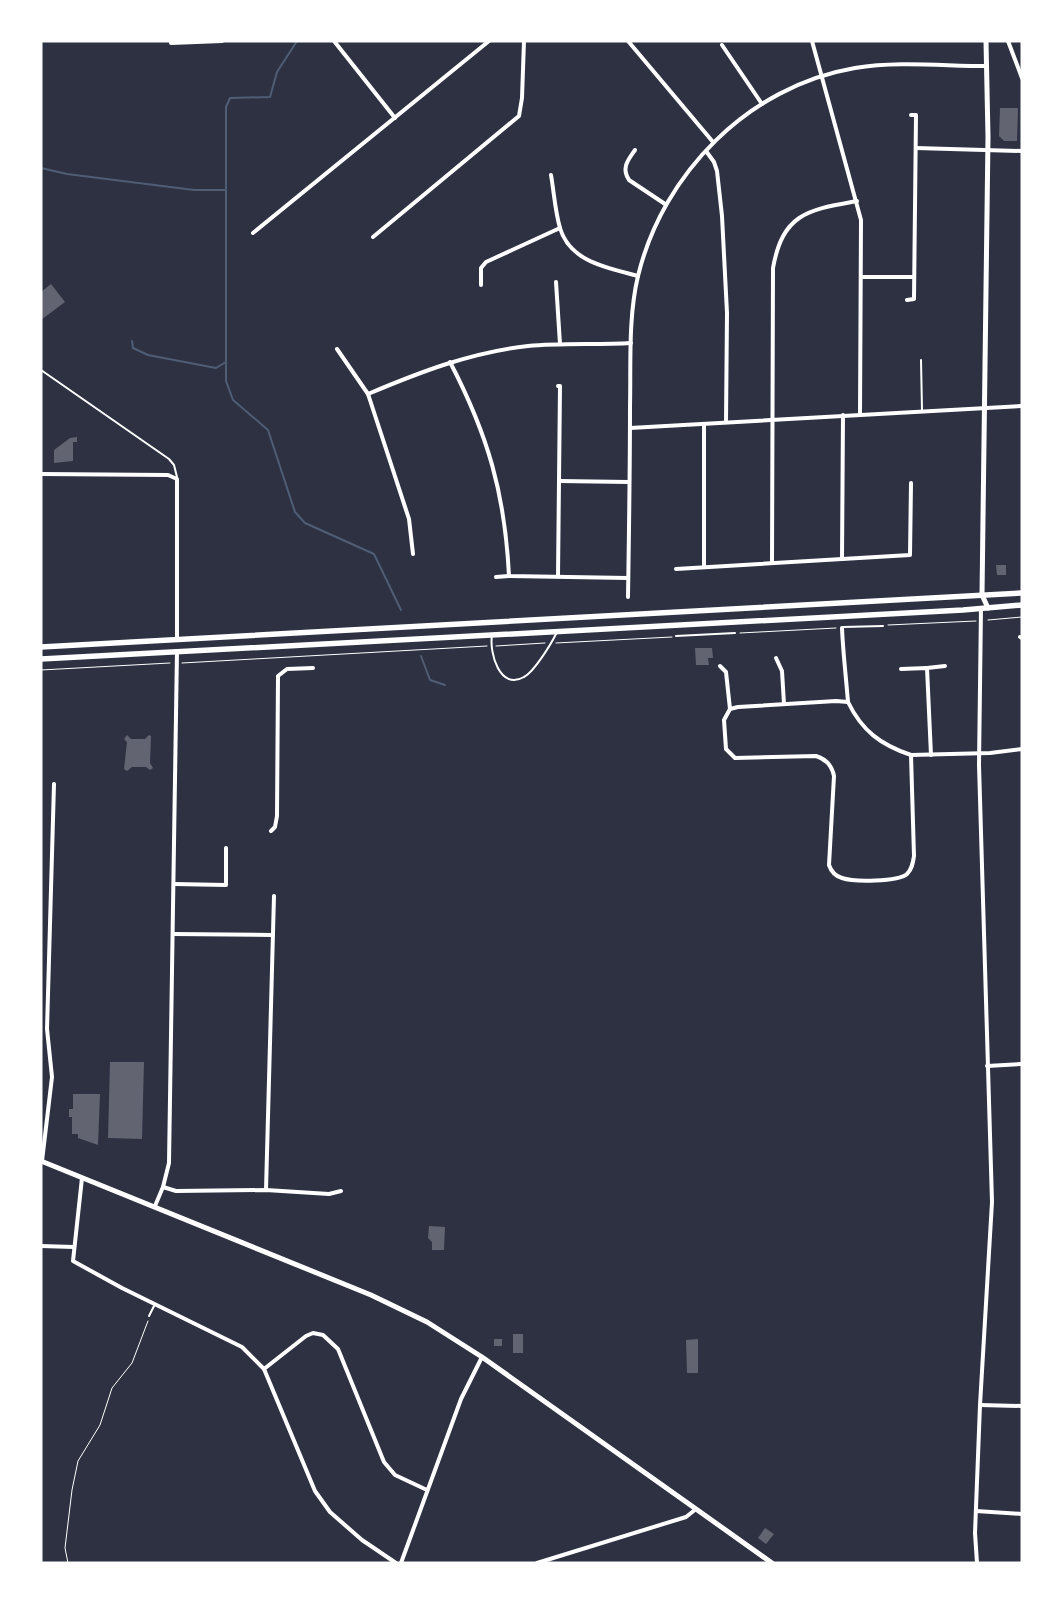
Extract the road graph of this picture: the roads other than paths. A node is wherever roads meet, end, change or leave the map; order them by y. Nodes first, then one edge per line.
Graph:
1 (222, 41) edge
2 (334, 41) edge
3 (489, 41) edge
4 (524, 41) edge
5 (628, 41) edge
6 (812, 41) edge
7 (986, 41) edge
8 (1008, 41) edge
9 (171, 43) dead end
10 (722, 45) dead end
11 (987, 66) junction
12 (821, 77) junction
13 (1022, 78) edge
14 (762, 104) junction
15 (911, 115) dead end
16 (394, 118) junction
17 (713, 142) junction
18 (916, 148) junction
19 (635, 150) dead end
20 (988, 150) junction
21 (706, 151) junction
22 (1022, 151) edge
23 (550, 175) dead end
24 (857, 201) junction
25 (665, 204) junction
26 (560, 228) junction
27 (253, 233) dead end
28 (373, 237) dead end
29 (638, 276) junction
30 (862, 277) junction
31 (914, 277) junction
32 (556, 282) dead end
33 (481, 285) dead end
34 (908, 300) dead end
35 (631, 343) junction
36 (560, 344) junction
37 (337, 349) dead end
38 (921, 360) dead end
39 (450, 362) junction
40 (41, 370) edge
41 (558, 386) dead end
42 (368, 394) junction
43 (1022, 406) edge
44 (984, 409) junction
45 (922, 411) junction
46 (860, 414) junction
47 (843, 415) junction
48 (772, 419) junction
49 (726, 422) junction
50 (704, 424) junction
51 (630, 428) junction
52 (41, 474) edge
53 (177, 479) junction
54 (560, 481) junction
55 (629, 482) junction
56 (911, 483) dead end
57 (413, 554) dead end
58 (842, 559) junction
59 (772, 563) junction
60 (704, 567) junction
61 (676, 569) dead end
62 (509, 576) junction
63 (558, 576) junction
64 (496, 577) dead end
65 (628, 578) junction
66 (1022, 593) edge
67 (982, 595) junction
68 (628, 597) dead end
69 (891, 600) junction
70 (1022, 605) edge
71 (985, 608) junction
72 (891, 614) junction
73 (494, 622) junction
74 (883, 626) road end
75 (842, 628) joint
76 (557, 632) junction
77 (268, 634) junction
78 (492, 634) junction
79 (735, 634) road end
80 (676, 636) road end
81 (177, 639) junction
82 (269, 646) junction
83 (41, 647) edge
84 (177, 651) junction
85 (776, 658) dead end
86 (41, 659) edge
87 (720, 666) dead end
88 (945, 666) dead end
89 (313, 668) dead end
90 (927, 668) junction
91 (901, 669) dead end
92 (848, 702) junction
93 (784, 704) junction
94 (730, 709) junction
95 (1022, 749) edge
96 (979, 754) junction
97 (911, 755) junction
98 (931, 755) junction
99 (54, 784) dead end
100 (271, 831) dead end
101 (226, 848) dead end
102 (174, 884) junction
103 (274, 896) dead end
104 (173, 934) junction
105 (273, 935) junction
106 (1022, 1064) edge
107 (987, 1066) junction
108 (42, 1161) edge
109 (82, 1178) junction
110 (163, 1187) junction
111 (266, 1190) junction
112 (341, 1191) dead end
113 (154, 1206) junction
114 (41, 1246) edge
115 (74, 1247) junction
116 (156, 1304) junction
117 (149, 1316) road end
118 (482, 1357) junction
119 (264, 1369) junction
120 (980, 1405) junction
121 (1022, 1406) edge
122 (427, 1490) junction
123 (696, 1509) junction
124 (976, 1511) junction
125 (1022, 1514) edge
126 (396, 1563) edge
127 (401, 1563) edge
128 (537, 1563) edge
129 (772, 1563) edge
130 (977, 1563) edge

1 - 9 street
2 - 16 street
3 - 16 street
4 - 28 street
5 - 17 street
6 - 12 street
7 - 11 street
8 - 13 street
10 - 14 street
11 - 12 street
11 - 20 street
12 - 14 street
12 - 24 street
14 - 17 street
15 - 18 street
16 - 27 street
17 - 21 street
18 - 20 street
18 - 31 street
19 - 25 street
20 - 22 street
20 - 44 street
21 - 25 street
21 - 49 street
23 - 26 street
24 - 30 street
24 - 48 street
25 - 29 street
26 - 29 street
26 - 33 street
29 - 35 street
30 - 31 street
30 - 46 street
31 - 34 street
32 - 36 street
35 - 36 street
35 - 51 street
36 - 39 street
37 - 42 street
38 - 45 lane
39 - 42 street
39 - 62 street
40 - 53 lane
41 - 54 street
42 - 57 street
43 - 44 street
44 - 45 street
44 - 67 street
45 - 46 street
46 - 47 street
47 - 48 street
47 - 58 street
48 - 49 street
48 - 59 street
49 - 50 street
50 - 51 street
50 - 60 street
51 - 55 street
52 - 53 street
53 - 81 street
54 - 55 street
54 - 63 street
55 - 65 street
56 - 58 street
58 - 59 street
59 - 60 street
60 - 61 street
62 - 63 street
62 - 64 street
63 - 65 street
65 - 68 street
66 - 67 main road
67 - 69 main road
67 - 71 street
69 - 72 main road
69 - 73 main road
70 - 71 main road
71 - 72 main road
71 - 96 street
72 - 76 main road
73 - 77 main road
73 - 78 main road
74 - 75 lane
75 - 92 street
76 - 78 main road
76 - 78 lane
77 - 81 main road
77 - 82 main road
78 - 82 main road
79 - 80 lane
81 - 83 main road
82 - 84 main road
84 - 86 main road
84 - 102 street
85 - 93 street
87 - 94 street
88 - 90 street
89 - 100 street
90 - 91 street
90 - 98 street
92 - 93 street
92 - 97 street
93 - 94 street
94 - 97 street
95 - 96 street
96 - 98 street
96 - 107 street
97 - 98 street
99 - 108 street
101 - 102 street
102 - 104 street
103 - 105 street
104 - 105 street
104 - 110 street
105 - 111 street
106 - 107 street
107 - 120 street
108 - 109 street
109 - 113 street
109 - 115 street
110 - 111 street
110 - 113 street
111 - 112 street
113 - 118 street
114 - 115 street
115 - 116 street
116 - 117 lane
116 - 119 street
118 - 122 street
118 - 123 street
119 - 122 street
119 - 126 street
120 - 121 street
120 - 124 street
122 - 127 street
123 - 128 street
123 - 129 street
124 - 125 street
124 - 130 street

